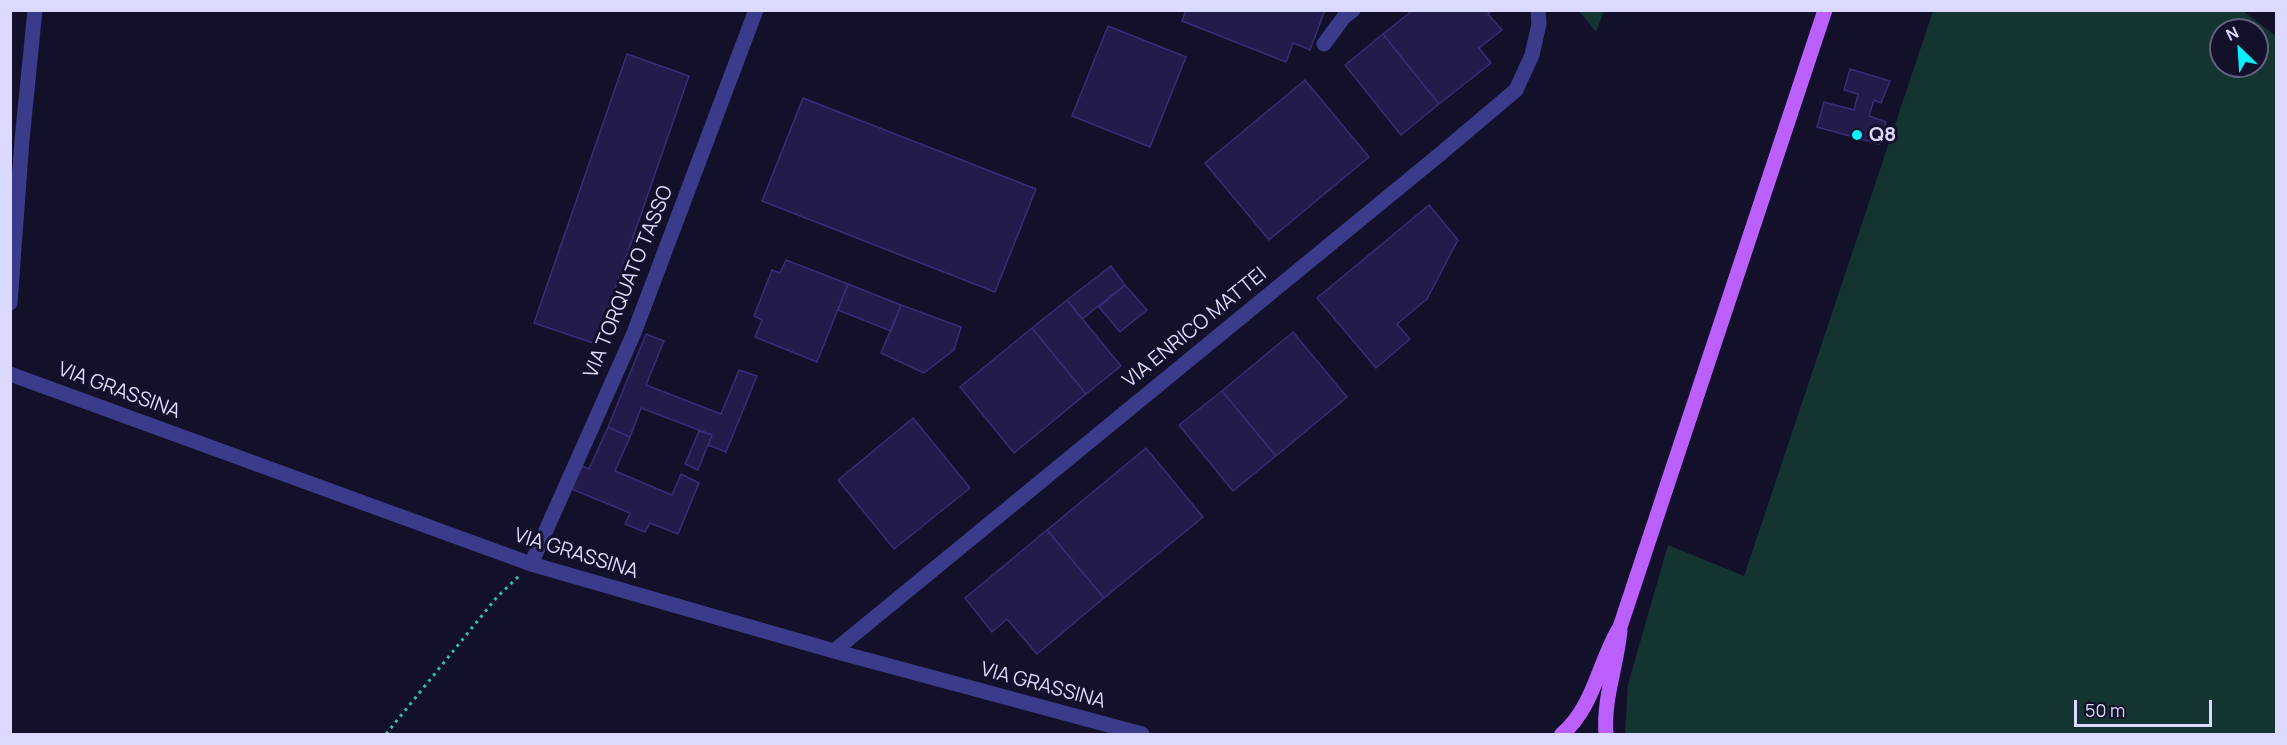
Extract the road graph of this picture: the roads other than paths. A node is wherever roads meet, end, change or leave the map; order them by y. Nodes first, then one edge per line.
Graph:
1 (36, 10) edge
2 (756, 10) edge
3 (1353, 10) edge
4 (1538, 10) edge
5 (1825, 10) edge
6 (1324, 44) dead end
7 (10, 303) edge
8 (10, 374) edge
9 (531, 564) junction
10 (1620, 627) junction
11 (834, 651) junction
12 (1142, 735) edge
13 (1562, 735) edge
14 (1606, 735) edge

1 - 7 street
2 - 9 street, VIA TORQUATO TASSO
3 - 6 street
4 - 11 street, VIA ENRICO MATTEI
5 - 10 main road
8 - 9 street, VIA GRASSINA
9 - 11 street, VIA GRASSINA
10 - 13 main road
10 - 14 main road
11 - 12 street, VIA GRASSINA

